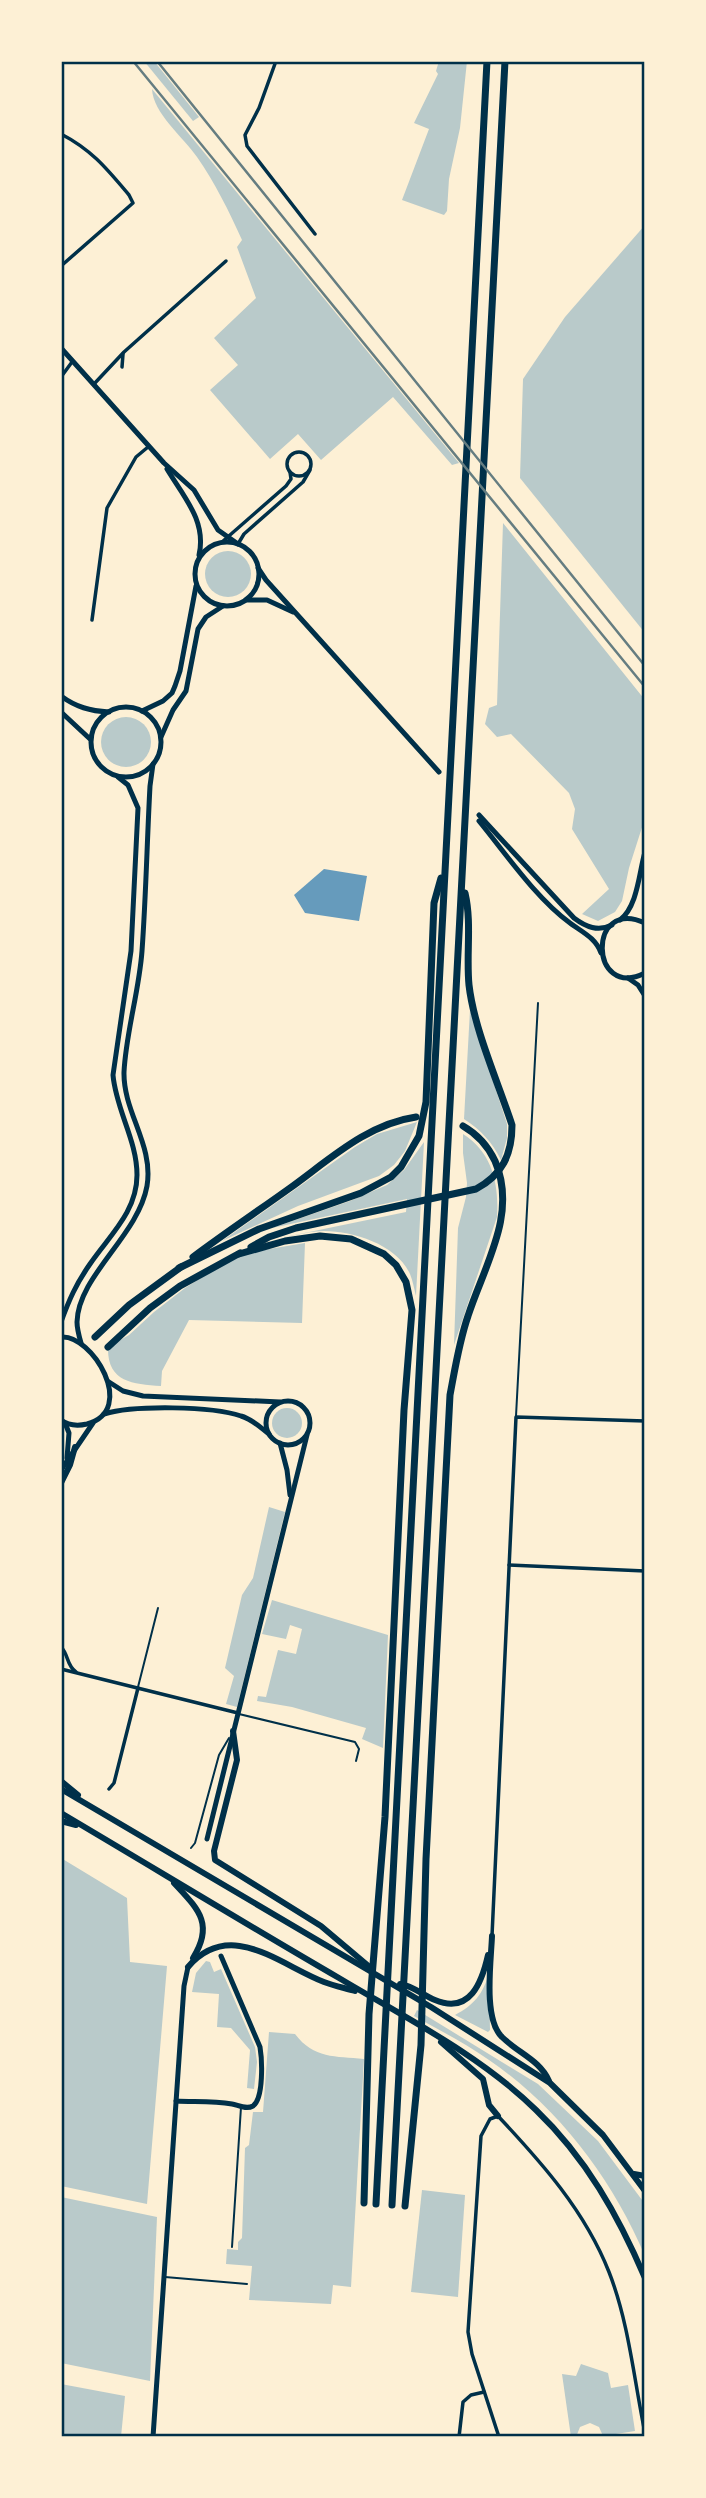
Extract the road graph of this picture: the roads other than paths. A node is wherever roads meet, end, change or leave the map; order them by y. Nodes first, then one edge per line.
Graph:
1 (276, 61) edge
2 (487, 61) edge
3 (505, 61) edge
4 (61, 134) edge
5 (315, 234) dead end
6 (226, 261) dead end
7 (61, 266) edge
8 (61, 348) edge
9 (124, 352) junction
10 (73, 361) junction
11 (122, 367) dead end
12 (61, 377) edge
13 (94, 384) junction
14 (148, 446) junction
15 (164, 463) junction
16 (310, 470) junction
17 (290, 472) junction
18 (225, 540) junction
19 (238, 544) junction
20 (197, 562) junction
21 (258, 568) junction
22 (195, 579) junction
23 (243, 601) junction
24 (227, 606) junction
25 (297, 615) junction
26 (92, 620) dead end
27 (61, 696) edge
28 (142, 711) junction
29 (61, 712) edge
30 (109, 712) junction
31 (161, 737) junction
32 (90, 739) junction
33 (153, 764) junction
34 (439, 772) dead end
35 (118, 776) junction
36 (645, 852) edge
37 (445, 864) junction
38 (463, 886) junction
39 (615, 923) junction
40 (645, 923) edge
41 (601, 953) junction
42 (645, 973) edge
43 (622, 976) junction
44 (645, 996) edge
45 (538, 1003) dead end
46 (415, 1117) dead end
47 (463, 1126) dead end
48 (239, 1254) junction
49 (179, 1268) junction
50 (61, 1322) edge
51 (61, 1337) edge
52 (95, 1337) dead end
53 (81, 1343) junction
54 (108, 1347) dead end
55 (109, 1382) junction
56 (280, 1402) junction
57 (104, 1414) junction
58 (516, 1417) junction
59 (63, 1421) edge
60 (645, 1421) edge
61 (94, 1422) junction
62 (269, 1434) junction
63 (307, 1435) junction
64 (280, 1443) junction
65 (75, 1447) junction
66 (67, 1461) junction
67 (61, 1470) edge
68 (61, 1483) edge
69 (291, 1499) junction
70 (509, 1565) junction
71 (645, 1570) edge
72 (158, 1608) dead end
73 (61, 1647) edge
74 (61, 1669) edge
75 (78, 1673) junction
76 (138, 1688) junction
77 (238, 1713) junction
78 (233, 1731) junction
79 (356, 1761) dead end
80 (61, 1782) edge
81 (61, 1789) edge
82 (109, 1790) dead end
83 (93, 1807) junction
84 (61, 1813) edge
85 (61, 1821) edge
86 (84, 1827) junction
87 (207, 1839) dead end
88 (191, 1848) dead end
89 (170, 1879) junction
90 (492, 1936) junction
91 (221, 1956) dead end
92 (365, 1965) junction
93 (188, 1967) junction
94 (394, 1985) junction
95 (364, 1993) junction
96 (429, 2031) junction
97 (550, 2083) junction
98 (176, 2101) junction
99 (241, 2106) junction
100 (498, 2116) junction
101 (634, 2174) junction
102 (645, 2176) edge
103 (645, 2191) edge
104 (364, 2203) dead end
105 (376, 2204) dead end
106 (393, 2205) dead end
107 (405, 2206) dead end
108 (232, 2247) dead end
109 (164, 2277) junction
110 (645, 2278) edge
111 (247, 2284) dead end
112 (484, 2392) junction
113 (645, 2433) edge
114 (153, 2437) edge
115 (459, 2437) edge
116 (499, 2437) edge

1 - 5 street
2 - 37 highway
3 - 38 highway
4 - 7 street
6 - 9 street
8 - 10 main road
9 - 11 street
9 - 13 street
10 - 12 street
10 - 13 main road
13 - 14 main road
14 - 15 main road
14 - 26 street
15 - 18 main road
15 - 20 main road
16 - 17 street
16 - 17 street
16 - 19 street
17 - 18 street
18 - 19 main road
18 - 20 main road
19 - 21 main road
20 - 22 main road
21 - 23 main road
21 - 25 main road
22 - 24 main road
22 - 28 main road
23 - 24 main road
23 - 25 main road
24 - 31 main road
25 - 34 main road
27 - 30 main road
28 - 30 main road
28 - 31 main road
29 - 32 main road
30 - 32 main road
31 - 33 main road
32 - 35 main road
33 - 35 main road
33 - 53 main road
35 - 50 main road
36 - 39 main road
37 - 49 highway
37 - 105 highway
38 - 48 highway
38 - 106 highway
39 - 40 main road
39 - 41 main road
39 - 41 main road
41 - 43 main road
42 - 43 main road
43 - 44 main road
45 - 58 lane
46 - 49 highway
47 - 107 highway
48 - 54 highway
48 - 104 highway
49 - 52 highway
51 - 53 main road
53 - 55 main road
55 - 56 main road
55 - 57 main road
56 - 62 main road
56 - 63 main road
57 - 61 main road
57 - 62 main road
58 - 60 street
58 - 70 street
59 - 61 main road
59 - 66 main road
61 - 65 main road
62 - 64 main road
63 - 64 main road
63 - 69 main road
64 - 69 main road
65 - 66 main road
65 - 68 highway
66 - 67 main road
69 - 77 main road
70 - 71 street
70 - 90 street
72 - 76 lane
73 - 75 street
74 - 75 street
75 - 76 street
76 - 77 street
76 - 82 street
77 - 78 main road
77 - 79 lane
78 - 87 main road
78 - 88 lane
78 - 92 highway
80 - 83 highway
81 - 83 highway
83 - 92 highway
84 - 86 highway
85 - 86 highway
86 - 89 highway
89 - 93 highway
89 - 95 highway
90 - 94 highway
90 - 97 highway
91 - 99 main road
92 - 94 highway
93 - 95 highway
93 - 98 main road
94 - 97 highway
95 - 96 highway
96 - 100 highway
96 - 110 highway
97 - 101 highway
98 - 99 main road
98 - 109 main road
99 - 108 lane
100 - 112 street
100 - 113 street
101 - 102 highway
101 - 103 highway
109 - 111 lane
109 - 114 main road
112 - 115 street
112 - 116 street

